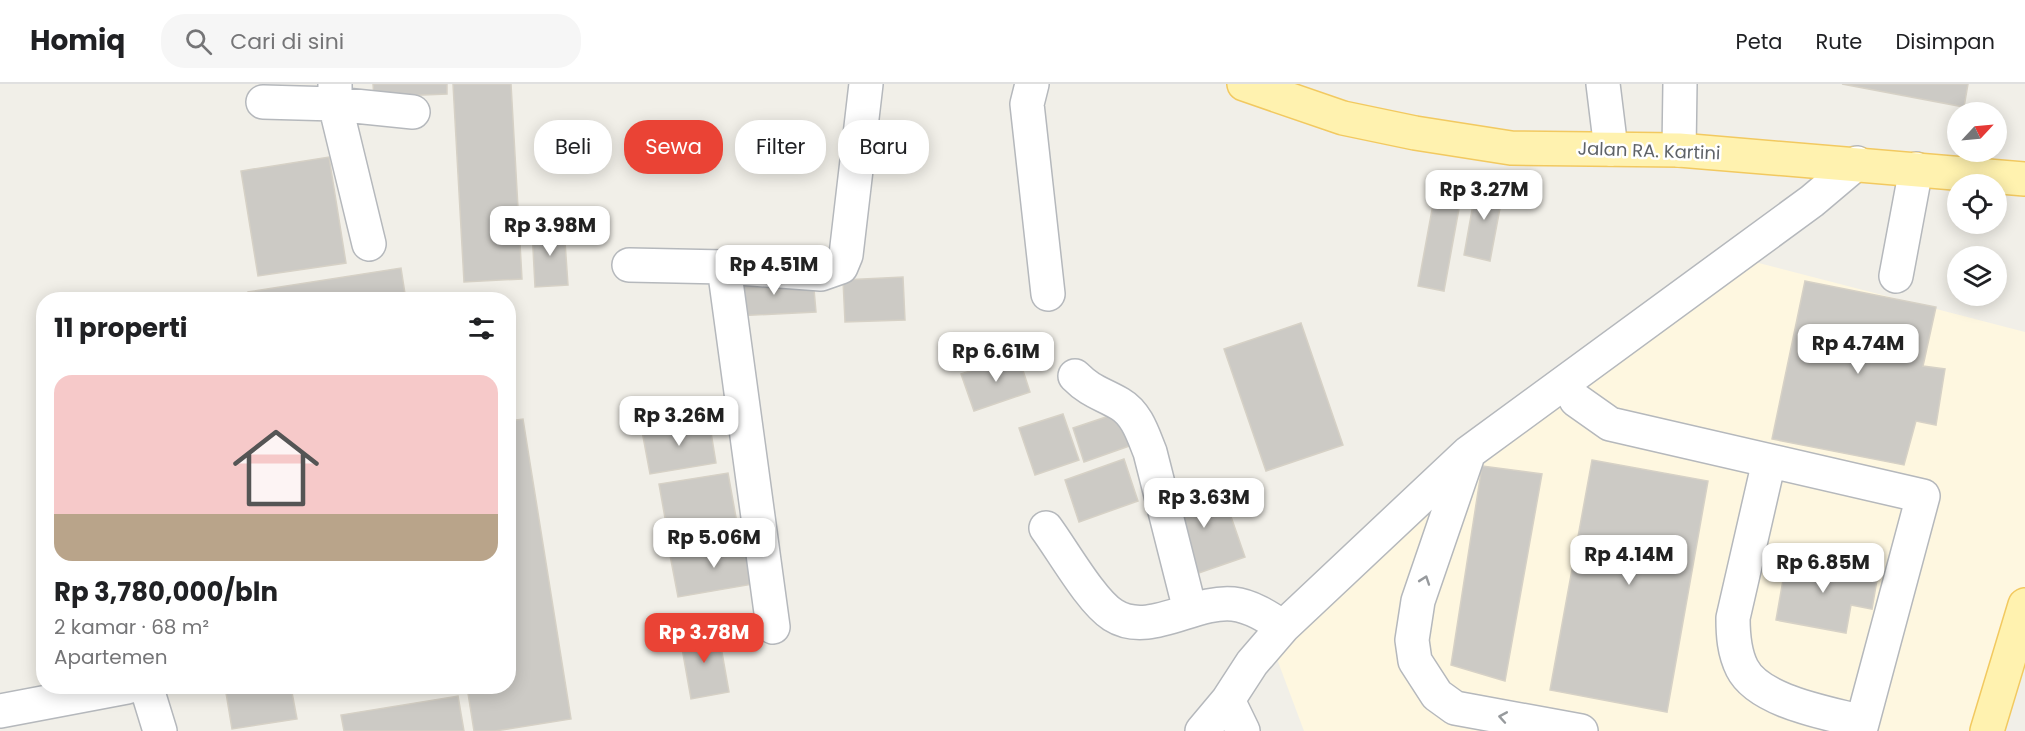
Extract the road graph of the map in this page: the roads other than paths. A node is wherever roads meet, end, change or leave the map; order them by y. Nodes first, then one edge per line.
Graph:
1 (866, 84) edge
2 (1032, 84) edge
3 (1244, 84) edge
4 (1603, 84) edge
5 (1680, 84) edge
6 (335, 94) edge
7 (263, 102) dead end
8 (413, 111) dead end
9 (1611, 149) junction
10 (1679, 150) junction
11 (1857, 163) junction
12 (1916, 169) junction
13 (2025, 179) edge
14 (369, 244) dead end
15 (629, 265) dead end
16 (724, 267) junction
17 (1896, 276) dead end
18 (1048, 294) dead end
19 (1075, 376) dead end
20 (1576, 400) dead end
21 (1468, 453) junction
22 (1769, 461) junction
23 (1046, 528) dead end
24 (1190, 610) junction
25 (2022, 626) edge
26 (773, 627) dead end
27 (1282, 627) junction
28 (90, 694) edge
29 (149, 694) edge
30 (1228, 700) junction
31 (0, 711) edge
32 (1861, 726) edge
33 (160, 731) edge
34 (1202, 731) edge
35 (1243, 731) edge
36 (1581, 731) edge
37 (1988, 731) edge

1 - 16 street
2 - 18 street
3 - 9 main road, Jalan RA. Kartini
4 - 9 street
5 - 10 street
6 - 7 street
6 - 8 street
6 - 14 street
9 - 10 main road, Jalan RA. Kartini
10 - 11 main road, Jalan RA. Kartini
11 - 12 main road, Jalan RA. Kartini
11 - 21 street
12 - 13 main road, Jalan RA. Kartini
12 - 17 street
15 - 16 street
16 - 26 street
19 - 24 street
20 - 22 street
21 - 27 street
36 -> 21 street
22 - 32 street
22 - 32 street
23 - 24 street
24 - 27 street
25 - 37 main road
27 - 30 street
28 - 31 street
29 - 33 street
30 - 34 street
30 - 35 street

